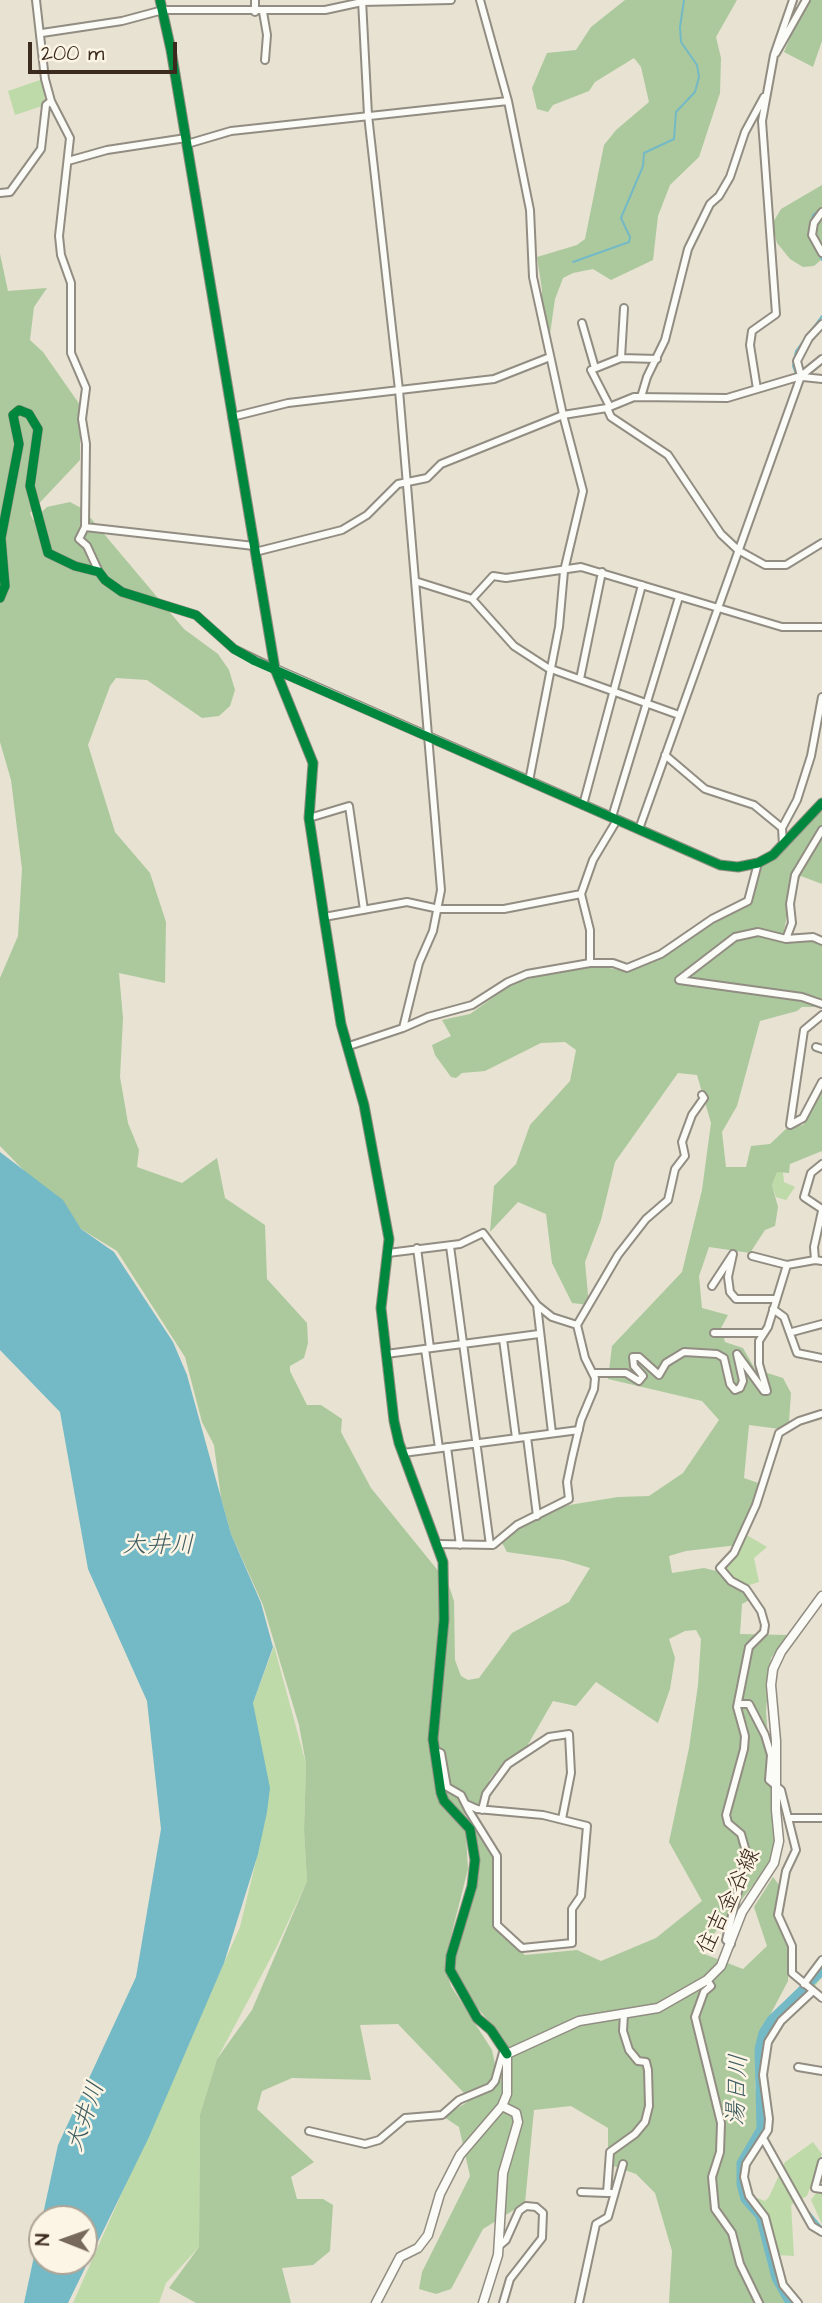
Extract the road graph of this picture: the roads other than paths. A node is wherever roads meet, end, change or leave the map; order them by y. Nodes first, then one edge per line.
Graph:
1 (36, 0) edge
2 (160, 0) edge
3 (254, 0) edge
4 (301, 0) edge
5 (451, 0) edge
6 (480, 0) edge
7 (793, 0) edge
8 (806, 0) edge
9 (362, 1) edge
10 (163, 10) junction
11 (302, 11) junction
12 (255, 12) junction
13 (263, 12) junction
14 (42, 33) junction
15 (774, 55) junction
16 (265, 60) dead end
17 (766, 93) junction
18 (51, 101) junction
19 (508, 101) junction
20 (368, 115) junction
21 (186, 141) junction
22 (68, 161) junction
23 (0, 193) edge
24 (822, 212) edge
25 (822, 253) edge
26 (624, 309) dead end
27 (582, 323) dead end
28 (822, 324) edge
29 (550, 357) junction
30 (621, 358) junction
31 (657, 359) junction
32 (822, 359) edge
33 (595, 368) junction
34 (801, 376) junction
35 (822, 379) edge
36 (757, 389) junction
37 (398, 390) junction
38 (641, 397) junction
39 (608, 407) junction
40 (563, 415) junction
41 (232, 417) junction
42 (407, 483) junction
43 (85, 527) junction
44 (822, 543) edge
45 (254, 549) junction
46 (738, 550) junction
47 (564, 571) junction
48 (100, 572) junction
49 (602, 572) junction
50 (415, 581) junction
51 (642, 585) junction
52 (679, 597) junction
53 (0, 598) edge
54 (472, 599) junction
55 (717, 607) junction
56 (822, 627) edge
57 (275, 669) junction
58 (551, 670) junction
59 (580, 679) junction
60 (613, 691) junction
61 (822, 697) edge
62 (647, 703) junction
63 (679, 715) junction
64 (428, 737) junction
65 (665, 755) junction
66 (529, 781) junction
67 (822, 803) edge
68 (583, 805) junction
69 (309, 818) junction
70 (614, 818) junction
71 (782, 828) junction
72 (639, 829) junction
73 (822, 830) edge
74 (783, 845) junction
75 (758, 863) junction
76 (581, 894) junction
77 (439, 909) junction
78 (365, 910) junction
79 (324, 917) junction
80 (786, 939) junction
81 (822, 941) edge
82 (590, 963) junction
83 (822, 1004) edge
84 (822, 1015) edge
85 (403, 1028) junction
86 (349, 1046) junction
87 (822, 1082) edge
88 (702, 1095) dead end
89 (822, 1164) edge
90 (822, 1210) edge
91 (450, 1246) junction
92 (417, 1248) junction
93 (388, 1253) junction
94 (752, 1256) dead end
95 (819, 1260) edge
96 (787, 1265) junction
97 (712, 1286) dead end
98 (775, 1299) junction
99 (537, 1306) junction
100 (773, 1309) junction
101 (822, 1324) edge
102 (577, 1325) junction
103 (792, 1332) junction
104 (714, 1333) dead end
105 (764, 1333) junction
106 (539, 1334) junction
107 (503, 1339) junction
108 (463, 1344) junction
109 (428, 1348) junction
110 (386, 1354) junction
111 (822, 1358) edge
112 (593, 1373) junction
113 (822, 1413) edge
114 (579, 1430) junction
115 (552, 1433) junction
116 (527, 1437) junction
117 (516, 1438) junction
118 (476, 1443) junction
119 (447, 1447) junction
120 (439, 1448) junction
121 (403, 1453) junction
122 (537, 1516) junction
123 (438, 1544) junction
124 (460, 1545) junction
125 (490, 1545) junction
126 (822, 1596) edge
127 (740, 1704) junction
128 (434, 1750) junction
129 (775, 1788) junction
130 (466, 1804) junction
131 (482, 1810) junction
132 (788, 1818) junction
133 (822, 1818) edge
134 (562, 1819) junction
135 (731, 1944) junction
136 (822, 1959) edge
137 (707, 1980) junction
138 (804, 1984) junction
139 (812, 1991) junction
140 (822, 1998) edge
141 (624, 2014) junction
142 (506, 2052) junction
143 (799, 2067) dead end
144 (822, 2071) edge
145 (502, 2106) junction
146 (309, 2131) dead end
147 (764, 2140) junction
148 (822, 2162) edge
149 (623, 2164) dead end
150 (822, 2189) edge
151 (581, 2192) dead end
152 (610, 2193) junction
153 (822, 2232) edge
154 (498, 2247) junction
155 (376, 2303) edge
156 (483, 2303) edge
157 (503, 2303) edge
158 (579, 2303) edge
159 (759, 2303) edge
160 (798, 2303) edge

1 - 14 street
2 - 10 street
3 - 12 street
4 - 11 street
5 - 9 street
6 - 19 street
7 - 15 street
8 - 15 street
9 - 11 street
9 - 20 street
10 - 12 street
10 - 14 street
10 - 21 street
11 - 13 street
12 - 13 street
13 - 16 street
14 - 18 street
15 - 17 street
17 - 31 street
17 - 36 street
18 - 22 street
18 - 23 street
19 - 20 street
19 - 29 street
20 - 21 street
20 - 37 street
21 - 22 street
21 - 41 street
22 - 43 street
24 - 25 street
26 - 30 street
27 - 33 street
28 - 34 street
29 - 37 street
29 - 40 street
30 - 31 street
30 - 33 street
31 - 38 street
32 - 34 street
33 - 39 street
34 - 35 street
34 - 36 street
34 - 46 street
36 - 38 street
37 - 41 street
37 - 42 street
38 - 39 street
39 - 40 street
39 - 46 street
40 - 42 street
40 - 47 street
41 - 45 street
42 - 45 street
42 - 50 street
43 - 45 street
43 - 48 street
44 - 46 street
45 - 57 street
46 - 55 street
47 - 49 street
47 - 54 street
47 - 58 street
48 - 53 street
48 - 57 street
49 - 51 street
49 - 59 street
50 - 54 street
50 - 64 street
51 - 52 street
51 - 60 street
52 - 55 street
52 - 62 street
54 - 58 street
55 - 56 street
55 - 63 street
57 - 64 street
57 - 69 street
58 - 59 street
58 - 66 street
59 - 60 street
60 - 62 street
60 - 68 street
61 - 71 street
62 - 63 street
62 - 70 street
63 - 65 street
64 - 66 street
64 - 77 street
65 - 71 street
65 - 72 street
66 - 68 street
67 - 74 street
68 - 70 street
69 - 78 street
69 - 79 street
70 - 72 street
70 - 76 street
71 - 74 street
72 - 75 street
73 - 80 street
74 - 75 street
75 - 82 street
76 - 77 street
76 - 82 street
77 - 78 street
77 - 85 street
78 - 79 street
79 - 86 street
80 - 81 street
80 - 83 street
82 - 85 street
84 - 87 street
85 - 86 street
86 - 93 street
88 - 102 street
89 - 90 street
90 - 95 street
91 - 92 street
91 - 99 street
91 - 108 street
92 - 93 street
92 - 109 street
93 - 110 street
94 - 96 street
95 - 96 street
96 - 98 street
97 - 98 street
98 - 100 street
99 - 102 street
99 - 106 street
100 - 103 street
100 - 105 street
101 - 103 street
102 - 112 street
103 - 111 street
104 - 105 street
105 - 112 street
106 - 107 street
106 - 115 street
107 - 108 street
107 - 117 street
108 - 109 street
108 - 118 street
109 - 110 street
109 - 120 street
110 - 121 street
112 - 114 street
113 - 127 street
114 - 115 street
114 - 122 street
115 - 116 street
116 - 117 street
116 - 122 street
117 - 118 street
118 - 119 street
118 - 125 street
119 - 120 street
119 - 124 street
120 - 121 street
121 - 123 street
122 - 125 street
123 - 124 street
123 - 128 street
124 - 125 street
126 - 129 street, 住吉金谷線
127 - 129 street
127 - 135 street
128 - 130 street
128 - 142 street
129 - 132 street
129 - 135 street, 住吉金谷線
130 - 131 street
130 - 134 street
131 - 134 street
131 - 134 street
132 - 133 street
132 - 138 street
135 - 137 street, 住吉金谷線
136 - 138 street
137 - 141 street, 住吉金谷線
137 - 159 street
138 - 139 street
139 - 140 street
139 - 147 street
141 - 142 street, 住吉金谷線
141 - 152 street
142 - 145 street
142 - 146 street
143 - 144 street
145 - 154 street
145 - 155 street
147 - 153 street
147 - 160 street
148 - 150 street
149 - 152 street
151 - 152 street
152 - 158 street
154 - 156 street
154 - 157 street

